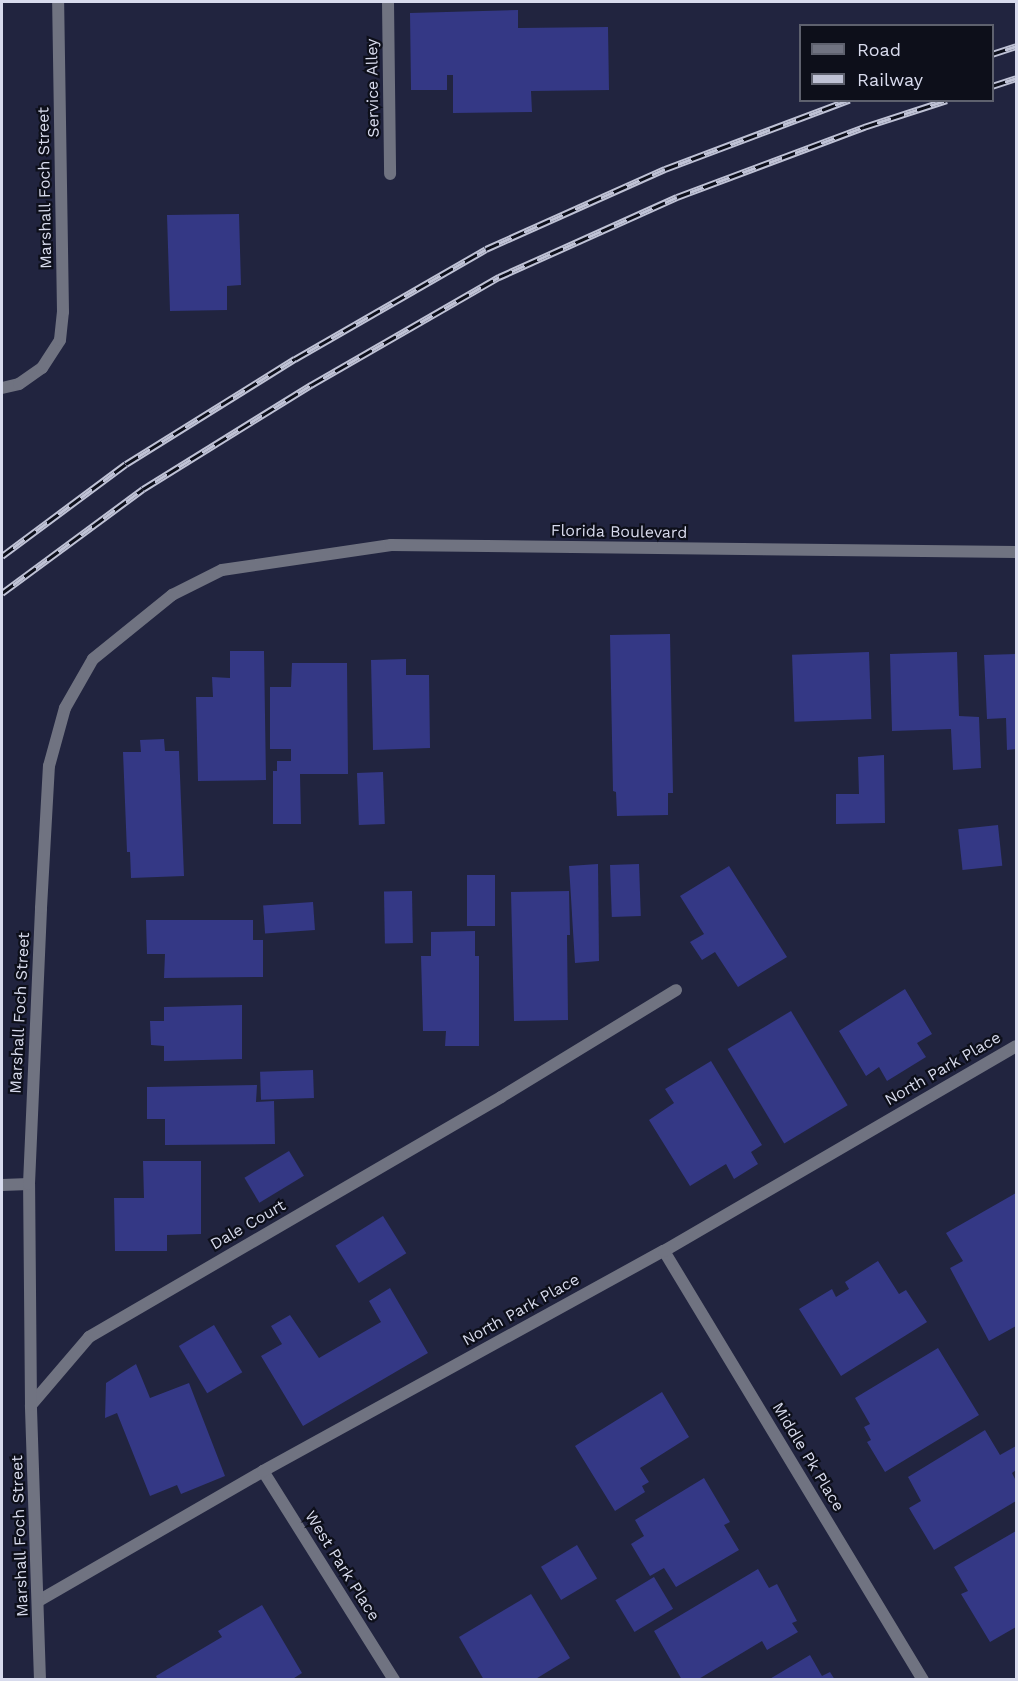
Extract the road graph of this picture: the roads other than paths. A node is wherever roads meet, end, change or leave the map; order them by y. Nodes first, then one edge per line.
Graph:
1 (58, 2) edge
2 (388, 2) edge
3 (390, 174) dead end
4 (2, 388) edge
5 (1017, 552) edge
6 (222, 570) joint
7 (676, 990) dead end
8 (1017, 1046) edge
9 (29, 1184) junction
10 (2, 1185) edge
11 (664, 1251) junction
12 (31, 1405) junction
13 (263, 1471) junction
14 (40, 1600) junction
15 (40, 1680) edge
16 (394, 1680) edge
17 (923, 1680) edge

1 - 4 street, Marshall Foch Street
2 - 3 street, Service Alley
5 - 6 street, Florida Boulevard
6 - 9 street, Marshall Foch Street
7 - 12 street, Dale Court
8 - 11 street, North Park Place
9 - 10 street
9 - 12 street, Marshall Foch Street
11 - 13 street, North Park Place
11 - 17 street, Middle Pk Place
12 - 14 street, Marshall Foch Street
13 - 14 street, North Park Place
13 - 16 street, West Park Place
14 - 15 street, Marshall Foch Street

